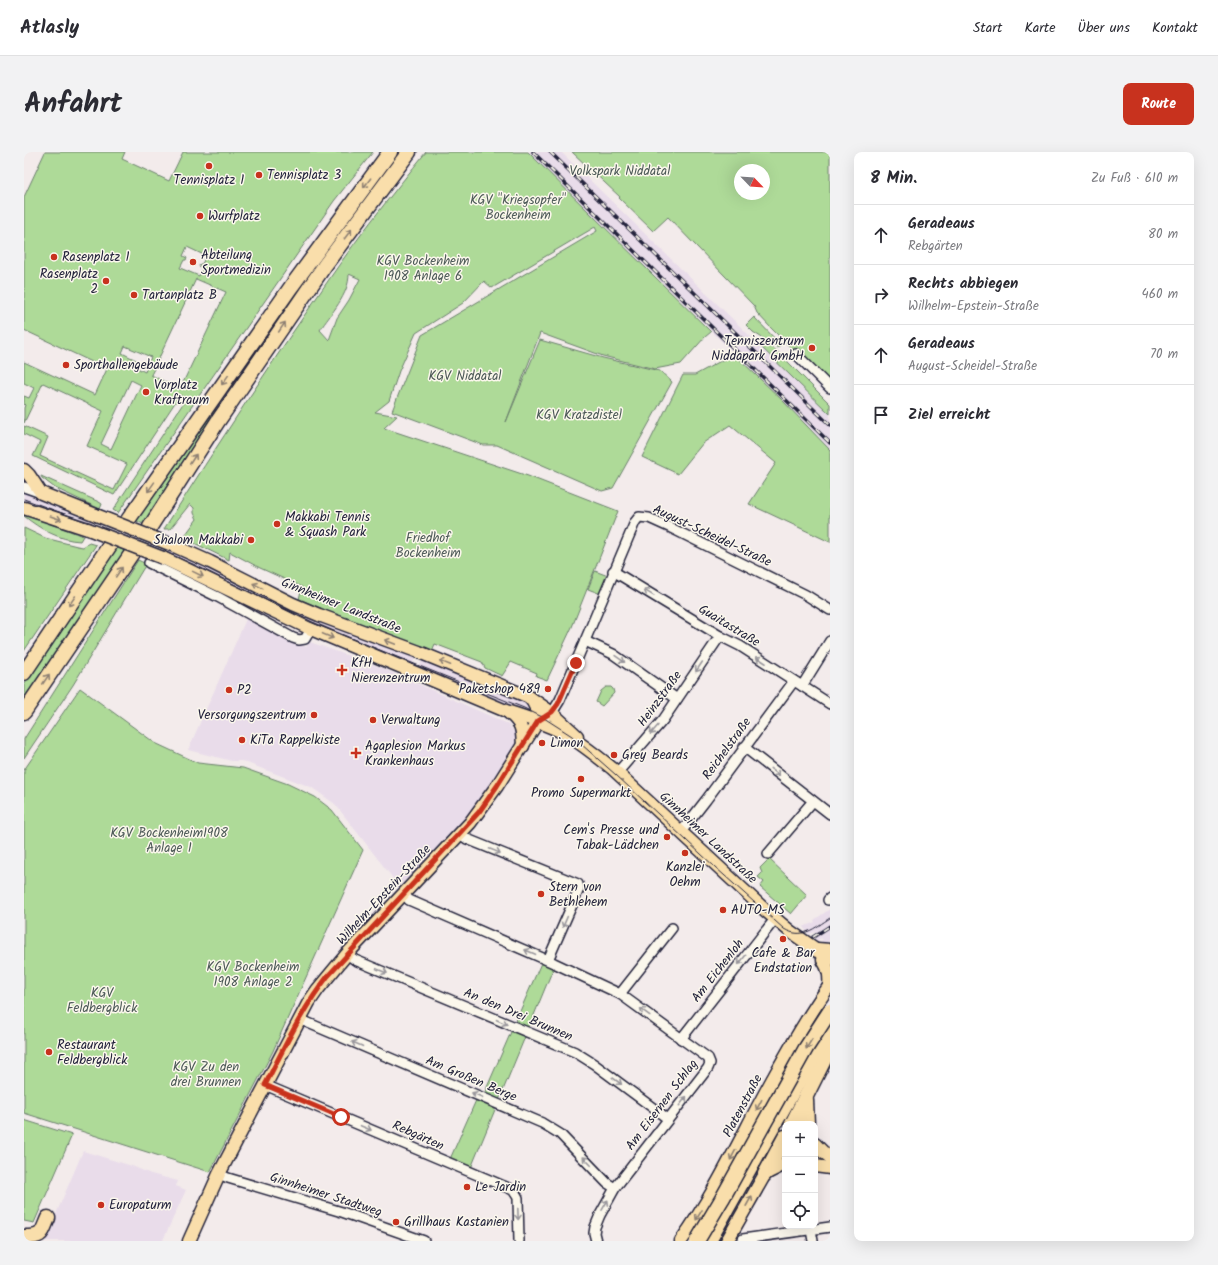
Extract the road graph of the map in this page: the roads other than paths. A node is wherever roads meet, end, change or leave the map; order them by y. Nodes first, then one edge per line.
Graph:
1 (390, 152) edge
2 (409, 152) edge
3 (796, 354) dead end
4 (830, 388) edge
5 (24, 470) edge
6 (24, 487) edge
7 (41, 493) junction
8 (24, 508) edge
9 (128, 520) dead end
10 (150, 528) dead end
11 (110, 545) dead end
12 (132, 553) dead end
13 (149, 563) dead end
14 (613, 571) junction
15 (830, 610) edge
16 (311, 629) junction
17 (720, 636) junction
18 (585, 641) junction
19 (830, 641) edge
20 (426, 655) junction
21 (24, 673) edge
22 (417, 673) junction
23 (794, 681) junction
24 (802, 686) junction
25 (528, 697) junction
26 (677, 699) junction
27 (830, 704) edge
28 (506, 711) junction
29 (24, 712) edge
30 (552, 712) junction
31 (538, 721) junction
32 (522, 746) junction
33 (744, 748) junction
34 (595, 754) junction
35 (617, 773) junction
36 (813, 801) junction
37 (830, 814) edge
38 (681, 832) junction
39 (460, 834) junction
40 (768, 854) dead end
41 (404, 894) junction
42 (775, 919) junction
43 (672, 928) dead end
44 (348, 954) junction
45 (826, 957) edge
46 (548, 960) junction
47 (829, 986) edge
48 (620, 994) junction
49 (830, 1011) edge
50 (299, 1019) junction
51 (830, 1032) edge
52 (681, 1039) junction
53 (830, 1048) edge
54 (781, 1064) junction
55 (263, 1090) junction
56 (806, 1099) junction
57 (772, 1101) dead end
58 (668, 1119) junction
59 (794, 1121) edge
60 (807, 1121) edge
61 (782, 1143) edge
62 (818, 1147) edge
63 (830, 1157) edge
64 (782, 1166) edge
65 (818, 1166) edge
66 (830, 1168) edge
67 (765, 1174) junction
68 (222, 1175) junction
69 (615, 1188) junction
70 (48, 1218) dead end
71 (830, 1227) edge
72 (811, 1230) junction
73 (24, 1237) edge
74 (743, 1239) dead end
75 (418, 1240) edge
76 (189, 1241) edge
77 (519, 1241) edge
78 (596, 1241) edge
79 (681, 1241) edge
80 (697, 1241) edge
81 (709, 1241) edge
82 (727, 1241) edge
83 (813, 1241) edge

1 -> 9 highway
10 -> 2 highway
3 - 4 street
5 - 7 main road
6 - 7 street, Ginnheimer Landstraße
20 -> 7 main road, Ginnheimer Landstraße, bridge
8 -> 16 main road, Ginnheimer Landstraße, bridge
11 -> 21 highway
29 -> 12 highway
13 - 16 street
14 - 15 street, August-Scheidel-Straße
17 -> 14 street, Guaitastraße
14 - 18 street, August-Scheidel-Straße
16 -> 22 main road, Ginnheimer Landstraße
23 -> 17 street, Guaitastraße
17 -> 26 street, Heinzstraße
18 -> 26 street
18 - 30 street, August-Scheidel-Straße
19 - 24 street
20 - 22 main road
25 -> 20 main road, Ginnheimer Landstraße
22 - 28 main road, Ginnheimer Landstraße
23 - 24 street, Guaitastraße
23 - 33 street, Reichelstraße
24 - 27 street, Guaitastraße
25 - 30 main road, Ginnheimer Landstraße
25 - 31 main road
26 -> 35 street, Heinzstraße
28 - 31 main road, Ginnheimer Landstraße
28 - 32 main road
30 - 31 street, August-Scheidel-Straße
30 - 34 main road, Ginnheimer Landstraße
31 - 32 main road, Wilhelm-Epstein-Straße
31 - 34 main road, Ginnheimer Landstraße
32 - 39 main road, Wilhelm-Epstein-Straße
33 -> 36 street
33 - 38 street, Reichelstraße
34 - 35 main road, Ginnheimer Landstraße
35 - 38 main road, Ginnheimer Landstraße
36 - 37 street
36 - 40 street
38 - 42 main road, Ginnheimer Landstraße
39 - 41 main road, Wilhelm-Epstein-Straße
39 -> 46 street
41 - 44 main road, Wilhelm-Epstein-Straße
46 -> 41 street, Am Eisernen Schlag
42 - 45 main road, Ginnheimer Landstraße
42 -> 52 street, Am Eichenloh
43 - 48 street
44 - 50 main road, Wilhelm-Epstein-Straße
44 -> 58 street, An den Drei Brunnen
45 - 47 main road
46 - 48 street, Am Eisernen Schlag
47 - 54 main road, Platenstraße
52 -> 48 street, Am Eisernen Schlag
49 -> 80 highway, bridge
50 - 55 main road, Wilhelm-Epstein-Straße
69 -> 50 street, Am Großen Berge
51 - 81 highway
58 -> 52 street, Am Eisernen Schlag
53 - 56 highway
54 - 57 main road
54 -> 79 main road, Platenstraße
55 - 68 main road, Wilhelm-Epstein-Straße
55 -> 77 street, Rebgärten
56 - 59 highway
56 - 60 highway
58 - 69 street, Am Eisernen Schlag
61 - 67 highway
62 - 63 main road
64 - 67 main road
65 - 66 main road
82 -> 67 main road
68 - 75 street, Ginnheimer Stadtweg
68 - 76 main road, Wilhelm-Epstein-Straße
78 -> 69 street, Am Eisernen Schlag
70 - 73 highway
71 - 72 street
72 - 74 street
72 - 83 street

